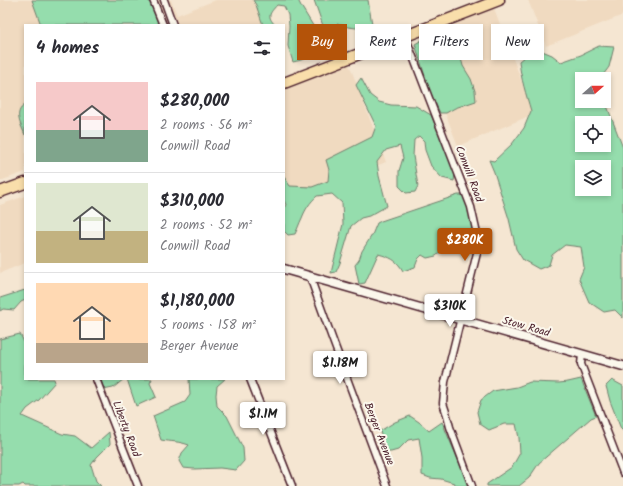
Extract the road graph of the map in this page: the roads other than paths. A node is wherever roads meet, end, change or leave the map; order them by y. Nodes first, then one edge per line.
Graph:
1 (153, 0) edge
2 (164, 0) edge
3 (499, 0) edge
4 (163, 24) edge
5 (173, 24) edge
6 (411, 34) edge
7 (411, 52) edge
8 (355, 55) edge
9 (285, 83) edge
10 (24, 183) edge
11 (0, 192) edge
12 (285, 269) edge
13 (310, 277) junction
14 (461, 320) junction
15 (582, 355) junction
16 (623, 366) edge
17 (96, 380) edge
18 (250, 380) edge
19 (623, 473) edge
20 (138, 486) edge
21 (292, 486) edge
22 (388, 486) edge
23 (472, 486) edge

1 - 4 street
2 - 5 street
3 - 6 main road
7 - 14 street, Conwill Road
8 - 9 main road
10 - 11 main road
12 - 13 street, Stow Road
13 - 14 street, Stow Road
13 - 22 street, Berger Avenue
14 - 15 street, Stow Road
14 - 23 street, Conwill Road
15 - 16 street, Stow Road
15 - 19 street
17 - 20 street, Liberty Road
18 - 21 street

